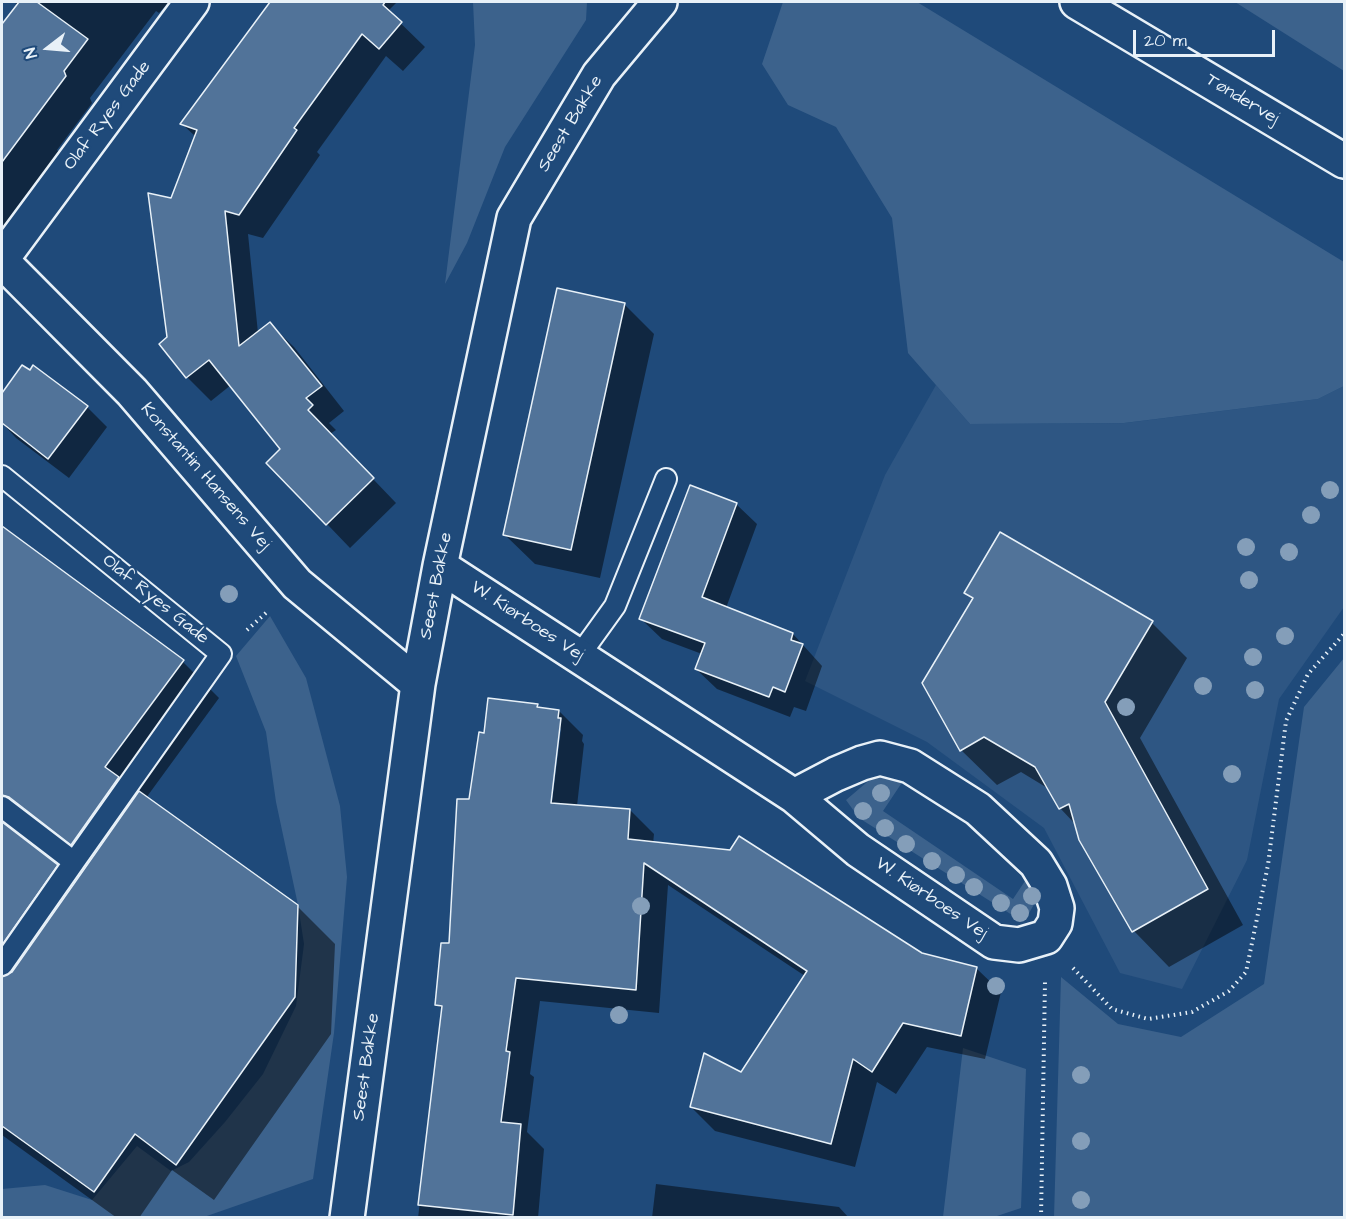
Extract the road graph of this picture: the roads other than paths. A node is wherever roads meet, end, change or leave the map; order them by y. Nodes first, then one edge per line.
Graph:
1 (192, 2) edge
2 (660, 2) edge
3 (1077, 2) edge
4 (1344, 161) edge
5 (2, 260) edge
6 (2, 476) edge
7 (666, 479) dead end
8 (440, 566) junction
9 (579, 656) junction
10 (418, 684) junction
11 (794, 796) junction
12 (2, 807) edge
13 (74, 862) junction
14 (2, 965) edge
15 (344, 1217) edge

1 - 5 street, Olaf Ryes Gade
2 - 8 street, Seest Bakke
3 - 4 street, Tøndervej
5 - 10 street, Konstantin Hansens Vej
6 - 13 lane, Olaf Ryes Gade
7 - 9 lane
8 - 9 street, W. Kiørboes Vej
8 - 10 street, Seest Bakke
9 - 11 street, W. Kiørboes Vej
10 - 15 street, Seest Bakke
11 - 11 street, W. Kiørboes Vej
12 - 13 lane
13 - 14 lane, Olaf Ryes Gade

